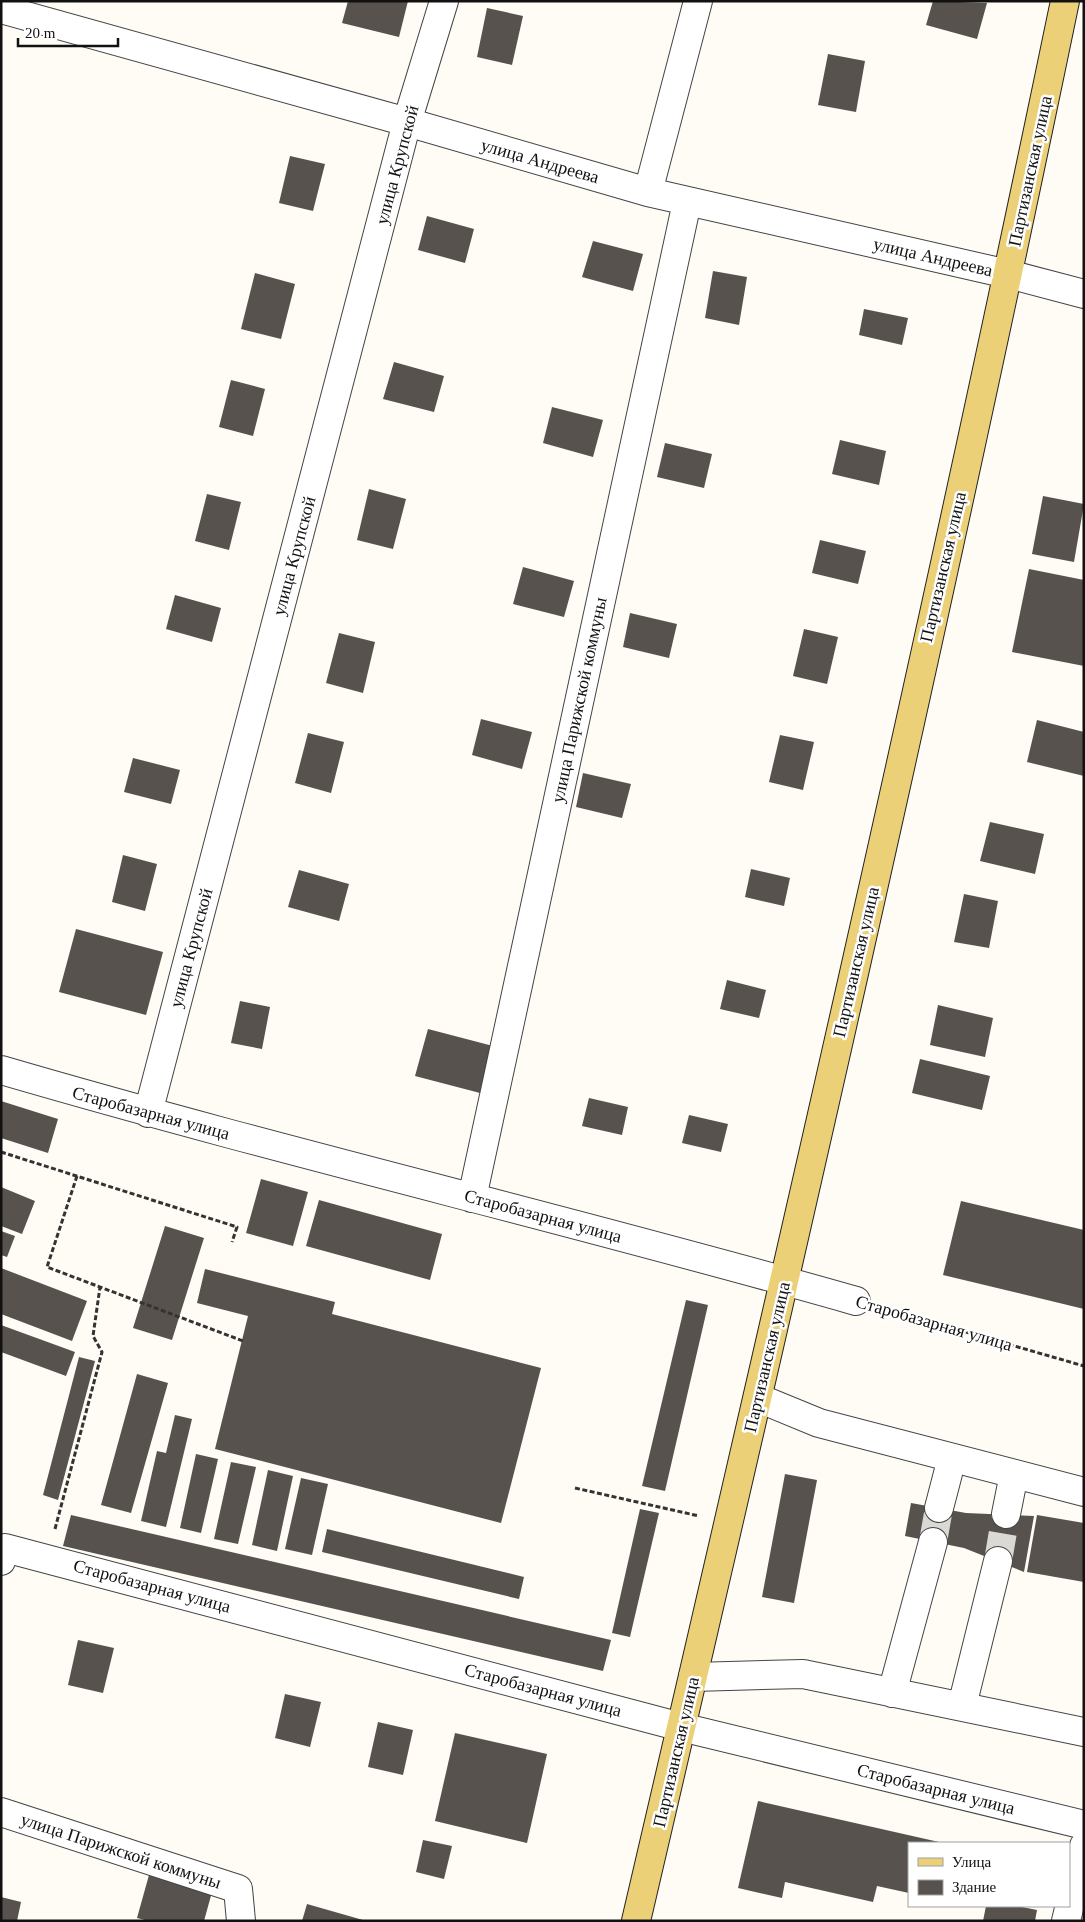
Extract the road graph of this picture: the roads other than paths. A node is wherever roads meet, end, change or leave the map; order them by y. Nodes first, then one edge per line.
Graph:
1 (444, 1) edge
2 (698, 1) edge
3 (1065, 1) edge
4 (1, 9) edge
5 (407, 122) junction
6 (648, 192) junction
7 (687, 202) junction
8 (1008, 274) junction
9 (1084, 294) edge
10 (1, 1070) edge
11 (148, 1113) junction
12 (472, 1198) junction
13 (785, 1281) junction
14 (856, 1301) road end
15 (758, 1398) junction
16 (952, 1458) junction
17 (1014, 1474) junction
18 (1084, 1492) edge
19 (939, 1508) tunnel mouth
20 (1006, 1514) tunnel mouth
21 (933, 1542) tunnel mouth
22 (3, 1554) edge
23 (998, 1561) tunnel mouth
24 (693, 1677) junction
25 (892, 1693) junction
26 (962, 1706) junction
27 (682, 1727) junction
28 (1084, 1732) edge
29 (1, 1812) edge
30 (1084, 1825) edge
31 (1084, 1846) edge
32 (1070, 1904) edge
33 (1069, 1907) edge
34 (241, 1921) edge
35 (636, 1921) edge
36 (1066, 1921) edge

1 - 5 street, улица Крупской
2 - 6 street
3 - 8 main road, Партизанская улица
4 - 5 street, улица Андреева
5 - 6 street, улица Андреева
5 - 11 street, улица Крупской
6 - 7 street, улица Андреева
7 - 8 street, улица Андреева
7 - 12 street, улица Парижской коммуны
8 - 9 street, улица Андреева
8 - 13 main road, Партизанская улица
10 - 11 street, Старобазарная улица
11 - 12 street, Старобазарная улица
12 - 13 street, Старобазарная улица
13 - 14 street, Старобазарная улица
13 - 15 main road, Партизанская улица
15 - 16 street
15 - 24 main road, Партизанская улица
16 - 17 street
16 - 19 street
17 - 18 street
17 - 20 street
21 - 25 street
22 - 27 street, Старобазарная улица
23 - 26 street
24 - 25 street
24 - 27 main road, Партизанская улица
25 - 26 street
26 - 28 street
27 - 30 street, Старобазарная улица
27 - 35 main road, Партизанская улица
29 - 34 street, улица Парижской коммуны
31 - 32 street
33 - 36 street

